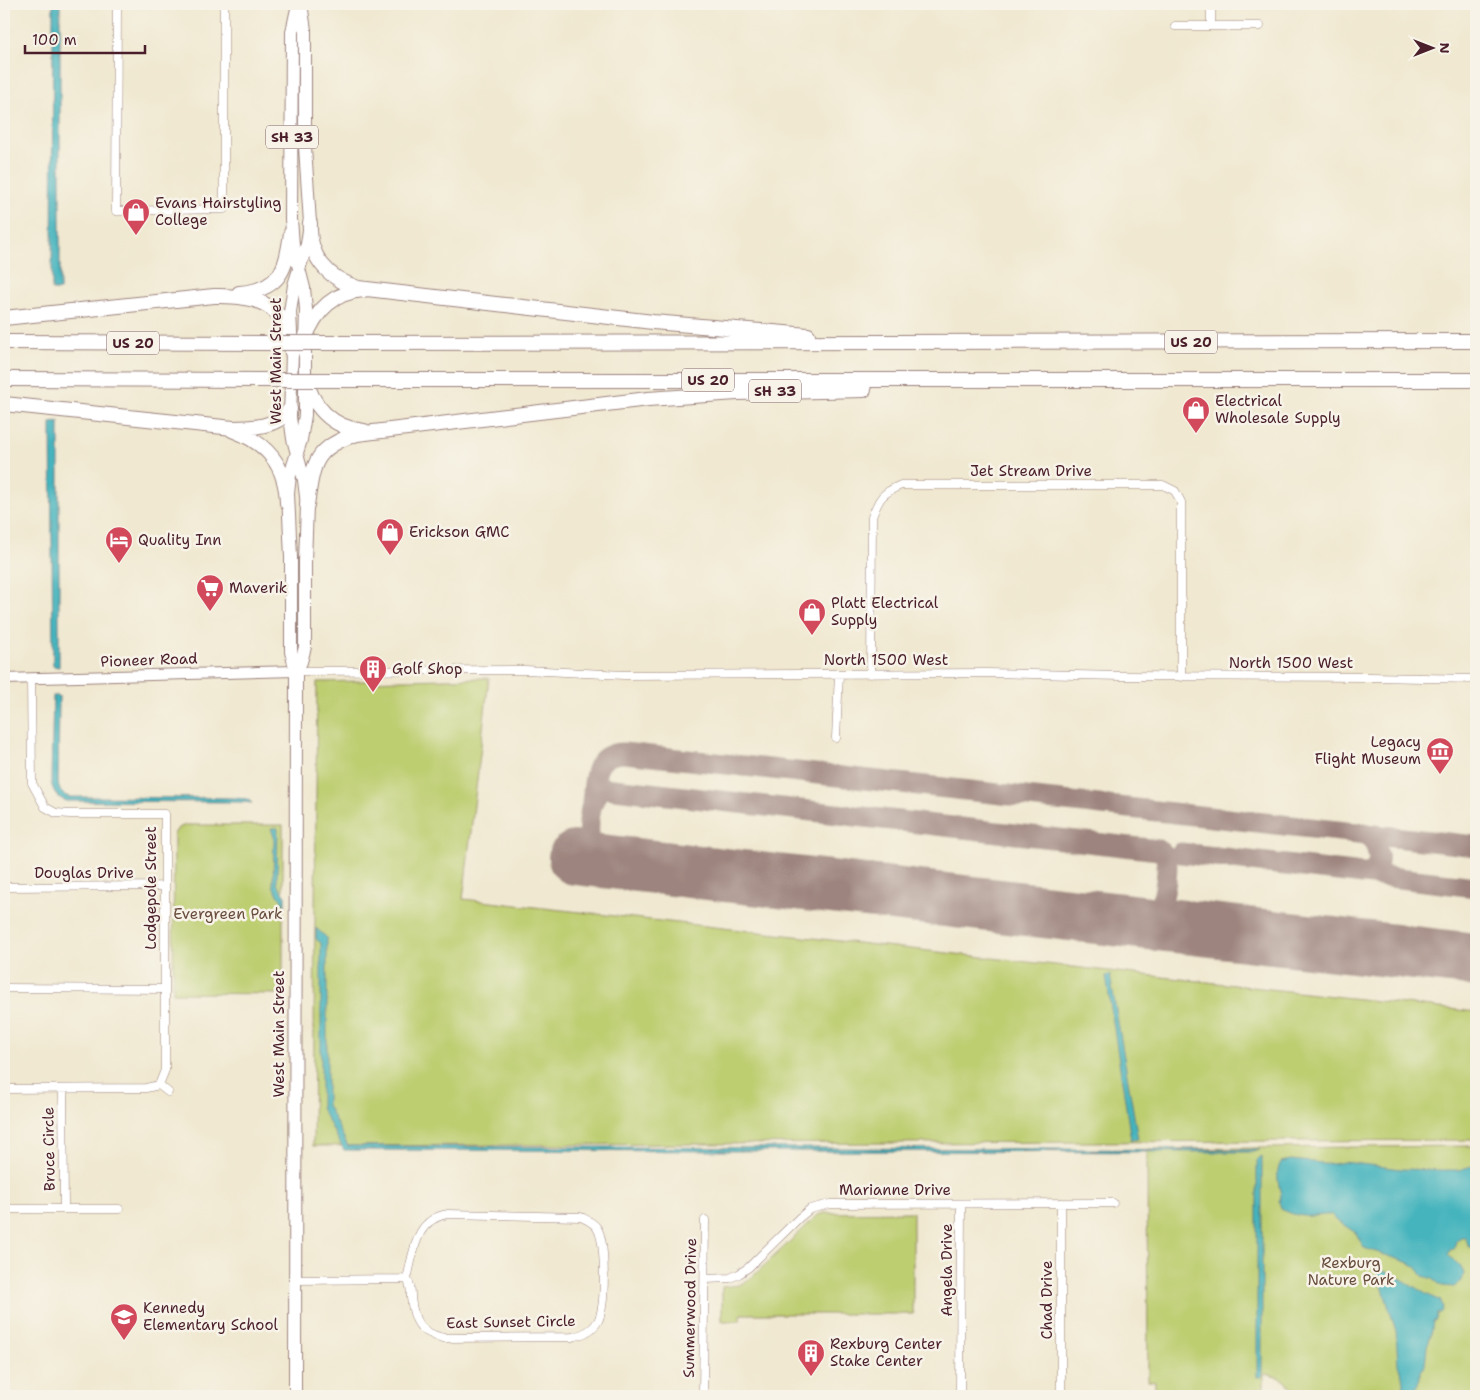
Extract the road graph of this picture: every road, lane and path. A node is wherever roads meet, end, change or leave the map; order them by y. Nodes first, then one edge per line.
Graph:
1 (117, 4) edge
2 (224, 4) edge
3 (300, 4) edge
4 (1210, 4) edge
5 (1175, 26) dead end
6 (1210, 26) junction
7 (1260, 26) dead end
8 (310, 222) junction
9 (291, 233) junction
10 (299, 269) junction
11 (367, 290) junction
12 (214, 296) junction
13 (4, 318) edge
14 (305, 339) junction
15 (1476, 341) edge
16 (4, 342) edge
17 (906, 343) junction
18 (292, 353) junction
19 (305, 375) junction
20 (4, 379) edge
21 (1082, 380) junction
22 (1476, 380) edge
23 (4, 404) edge
24 (290, 409) junction
25 (222, 427) junction
26 (377, 432) junction
27 (297, 454) junction
28 (288, 503) junction
29 (307, 505) junction
30 (296, 671) junction
31 (839, 674) junction
32 (871, 674) junction
33 (1181, 677) junction
34 (31, 678) junction
35 (4, 679) edge
36 (1476, 679) edge
37 (836, 738) dead end
38 (164, 886) junction
39 (4, 887) edge
40 (4, 988) edge
41 (165, 988) junction
42 (160, 1085) junction
43 (4, 1089) edge
44 (62, 1089) junction
45 (168, 1092) dead end
46 (1061, 1203) junction
47 (1113, 1203) dead end
48 (961, 1204) junction
49 (64, 1208) junction
50 (4, 1209) edge
51 (118, 1209) dead end
52 (705, 1220) dead end
53 (407, 1279) junction
54 (705, 1279) junction
55 (295, 1280) junction
56 (295, 1396) edge
57 (703, 1396) edge
58 (960, 1396) edge
59 (1061, 1396) edge

1 - 2 street
3 - 8 main road, West Main Street / SH 33
3 - 9 main road, West Main Street / SH 33
4 - 6 street
5 - 6 street
6 - 7 street
8 - 10 main road, West Main Street
8 - 11 highway, SH 33
9 - 10 main road, West Main Street / SH 33
9 - 12 highway
10 - 14 main road, West Main Street / SH 33
10 - 18 main road, West Main Street
11 - 14 highway
11 - 17 highway, SH 33
12 - 13 highway
12 - 18 highway
14 - 19 main road, West Main Street / SH 33
15 - 17 highway, US 20
16 - 17 highway, US 20, bridge
18 - 24 main road, West Main Street
19 - 26 highway, SH 33
19 - 27 main road, West Main Street
20 - 21 highway, US 20, bridge
21 - 22 highway, US 20
21 - 26 highway, SH 33
23 - 25 highway
24 - 25 highway
24 - 27 main road, West Main Street
25 - 28 highway
26 - 29 highway
27 - 28 main road, West Main Street
27 - 29 main road, West Main Street
28 - 30 main road, West Main Street
29 - 30 main road, West Main Street
30 - 31 street, North 1500 West
30 - 34 street, Pioneer Road
30 - 55 main road, West Main Street
31 - 32 street, North 1500 West
31 - 37 street
32 - 33 street, North 1500 West
32 - 33 street, Jet Stream Drive
33 - 36 street, North 1500 West
34 - 35 street, Pioneer Road
34 - 38 street, Lodgepole Street
38 - 39 street, Douglas Drive
38 - 41 street, Lodgepole Street
40 - 41 street
41 - 42 street, Lodgepole Street
42 - 44 street
42 - 45 street
43 - 44 street
44 - 49 street, Bruce Circle
46 - 47 street, Marianne Drive
46 - 48 street, Marianne Drive
46 - 59 street, Chad Drive
48 - 54 street, Marianne Drive
48 - 58 street, Angela Drive
49 - 50 street
49 - 51 street
52 - 54 street, Summerwood Drive
53 - 53 street, East Sunset Circle
53 - 55 street
54 - 57 street, Summerwood Drive
55 - 56 main road, West Main Street

